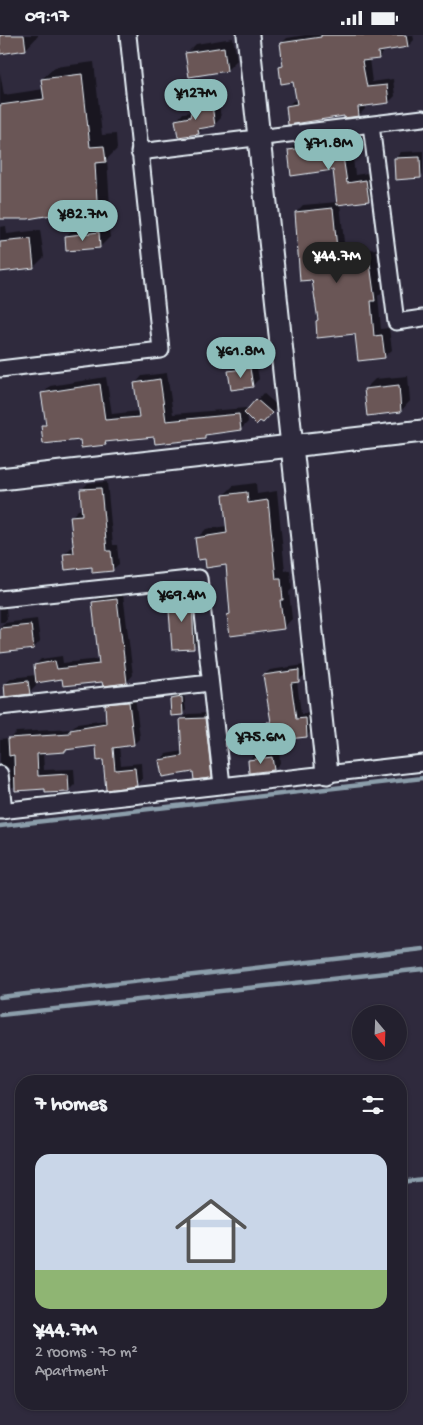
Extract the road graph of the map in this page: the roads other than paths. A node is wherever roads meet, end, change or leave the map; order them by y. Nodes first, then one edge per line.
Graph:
1 (128, 35) edge
2 (248, 35) edge
3 (423, 118) edge
4 (371, 125) junction
5 (258, 138) junction
6 (139, 152) junction
7 (423, 318) edge
8 (0, 369) edge
9 (423, 431) edge
10 (292, 447) junction
11 (0, 479) edge
12 (0, 599) edge
13 (210, 683) junction
14 (0, 707) edge
15 (423, 763) edge
16 (327, 773) junction
17 (0, 774) edge
18 (222, 785) junction
19 (2, 811) edge

1 - 6 street
2 - 5 street
3 - 4 street
4 - 5 street
4 - 7 street
5 - 6 street
5 - 10 street
6 - 8 street
9 - 10 street
10 - 11 street
10 - 16 street
12 - 13 street
13 - 14 street
13 - 18 street
15 - 16 street
16 - 18 street
17 - 19 street
18 - 19 street

